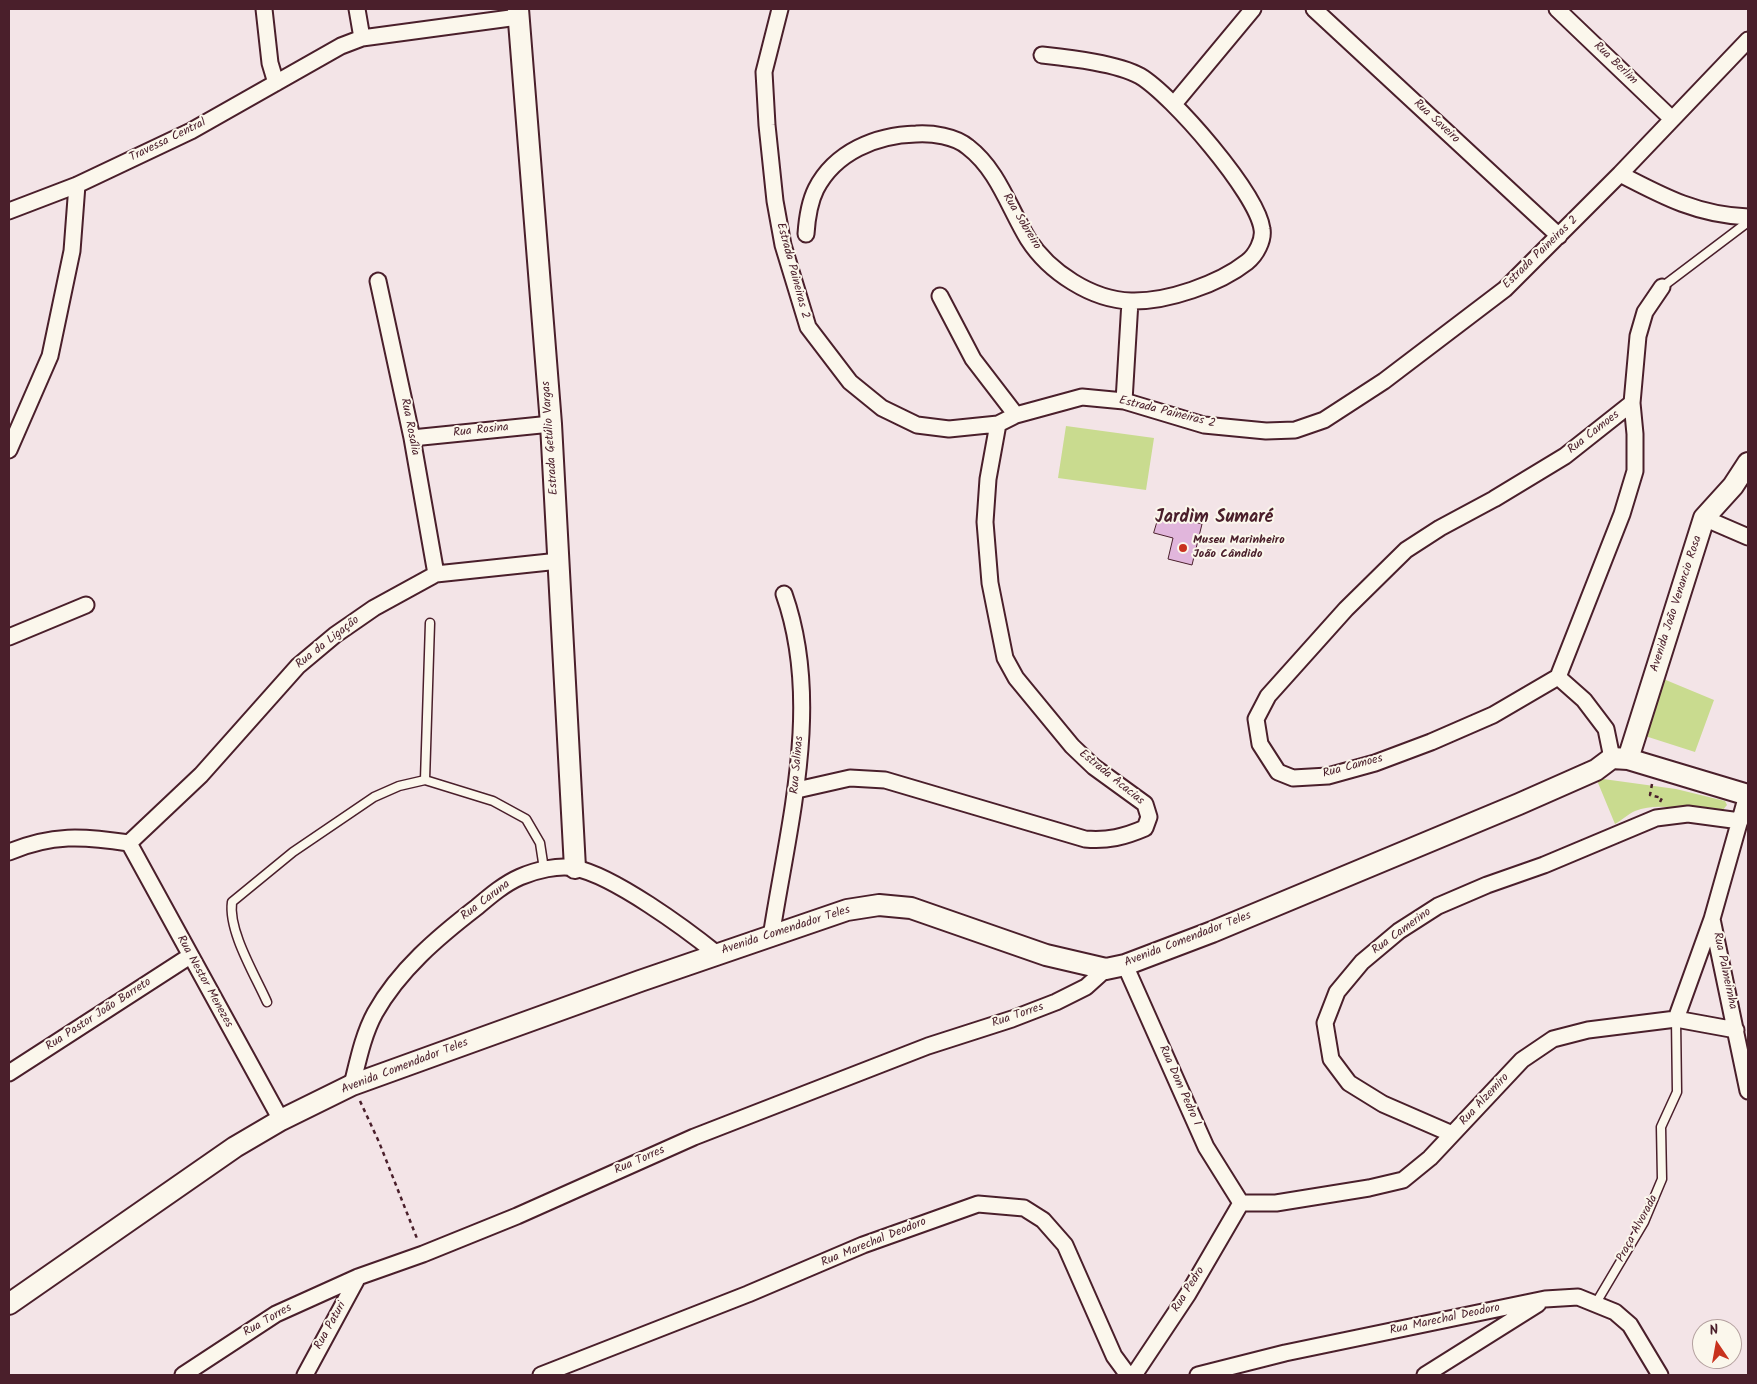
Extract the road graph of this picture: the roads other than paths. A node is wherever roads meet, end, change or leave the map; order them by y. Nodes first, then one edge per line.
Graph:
1 (264, 9) edge
2 (356, 9) edge
3 (780, 9) edge
4 (1253, 9) edge
5 (1314, 9) edge
6 (1558, 9) edge
7 (518, 13) edge
8 (362, 38) junction
9 (1748, 40) edge
10 (1042, 55) dead end
11 (276, 83) junction
12 (1174, 104) junction
13 (1672, 119) junction
14 (1620, 174) junction
15 (77, 185) junction
16 (9, 211) edge
17 (1748, 217) edge
18 (1748, 222) edge
19 (806, 234) dead end
20 (1559, 236) junction
21 (378, 281) dead end
22 (1662, 286) joint
23 (940, 296) dead end
24 (1130, 302) junction
25 (1124, 400) junction
26 (1632, 403) junction
27 (1016, 414) junction
28 (551, 424) junction
29 (998, 424) junction
30 (412, 438) junction
31 (9, 450) edge
32 (1748, 463) edge
33 (1704, 518) junction
34 (1748, 537) edge
35 (559, 561) junction
36 (436, 574) junction
37 (784, 594) dead end
38 (86, 605) dead end
39 (430, 623) dead end
40 (9, 637) edge
41 (1558, 677) junction
42 (1620, 758) junction
43 (425, 780) junction
44 (797, 790) junction
45 (1748, 795) edge
46 (1740, 821) junction
47 (129, 843) junction
48 (9, 852) edge
49 (575, 868) junction
50 (544, 869) junction
51 (1712, 919) junction
52 (771, 937) junction
53 (717, 954) junction
54 (190, 956) junction
55 (1116, 967) junction
56 (267, 1002) dead end
57 (1676, 1019) junction
58 (1736, 1030) junction
59 (9, 1073) edge
60 (352, 1085) junction
61 (1748, 1091) edge
62 (281, 1120) junction
63 (1452, 1134) junction
64 (1242, 1203) junction
65 (358, 1277) junction
66 (1545, 1299) junction
67 (1596, 1303) junction
68 (9, 1304) edge
69 (183, 1375) edge
70 (305, 1375) edge
71 (541, 1375) edge
72 (1128, 1375) edge
73 (1134, 1375) edge
74 (1198, 1375) edge
75 (1426, 1375) edge
76 (1660, 1375) edge

1 - 11 street
2 - 8 street
3 - 29 street, Estrada Paineiras 2
4 - 12 street
5 - 20 street, Rua Saveiro
6 - 13 street, Rua Berlim
7 - 8 street, Travessa Central
7 - 28 main road, Estrada Getúlio Vargas
8 - 11 street, Travessa Central
9 - 13 street, Estrada Paineiras 2
10 - 12 street
11 - 15 street, Travessa Central
12 - 24 street, Rua Sobreiro
13 - 14 street, Estrada Paineiras 2
14 - 17 street
14 - 20 street, Estrada Paineiras 2
15 - 16 street, Travessa Central
15 - 31 street
18 - 22 lane, Rua Camoes
19 - 24 street, Rua Sobreiro
20 - 25 street, Estrada Paineiras 2
21 - 30 street, Rua Rosália
22 - 26 street, Rua Camoes
23 - 27 street
24 - 25 street
25 - 27 street, Estrada Paineiras 2
26 - 41 street, Rua Camoes
26 - 41 street, Rua Camoes
27 - 29 street, Estrada Paineiras 2
28 - 30 street, Rua Rosina
28 - 35 main road, Estrada Getúlio Vargas
29 - 44 street, Estrada Acacias
30 - 36 street, Rua Rosália
32 - 33 main road, Avenida João Venancio Rosa
33 - 34 street
33 - 42 main road, Avenida João Venancio Rosa
35 - 36 street, Rua da Ligação
35 - 49 main road, Estrada Getúlio Vargas
36 - 47 street, Rua da Ligação
37 - 44 street, Rua Salinas
38 - 40 street
39 - 43 lane
41 - 42 street
42 - 45 main road
42 - 55 main road, Avenida Comendador Teles
43 - 50 lane
43 - 56 lane
44 - 52 street, Rua Salinas
45 - 46 street, Rua Palmeirnha
46 - 51 street, Rua Palmeirnha
46 - 63 street, Rua Camerino
47 - 48 street
47 - 54 street, Rua Nestor Menezes
49 - 50 street, Rua Caruna
49 - 53 street, Rua Caruna
50 - 60 street, Rua Caruna
51 - 57 street, Praça Alvorada
51 - 58 street, Rua Palmeirnha
52 - 53 main road, Avenida Comendador Teles
52 - 55 main road, Avenida Comendador Teles
53 - 60 main road, Avenida Comendador Teles
54 - 59 street, Rua Pastor João Barreto
54 - 62 street, Rua Nestor Menezes
55 - 64 street, Rua Dom Pedro I
55 - 65 street, Rua Torres
57 - 58 street, Rua Alzemiro
57 - 63 street, Rua Alzemiro
57 - 67 lane, Praça Alvorada
58 - 61 street, Rua Palmeirnha
60 - 62 main road, Avenida Comendador Teles
62 - 68 main road, Avenida Comendador Teles
63 - 64 street, Rua Alzemiro
64 - 73 street, Rua Pedro
65 - 69 street, Rua Torres
65 - 70 street, Rua Paturi
66 - 67 street, Rua Marechal Deodoro
66 - 74 street, Rua Marechal Deodoro
66 - 75 street
67 - 76 street, Rua Marechal Deodoro
71 - 72 street, Rua Marechal Deodoro

